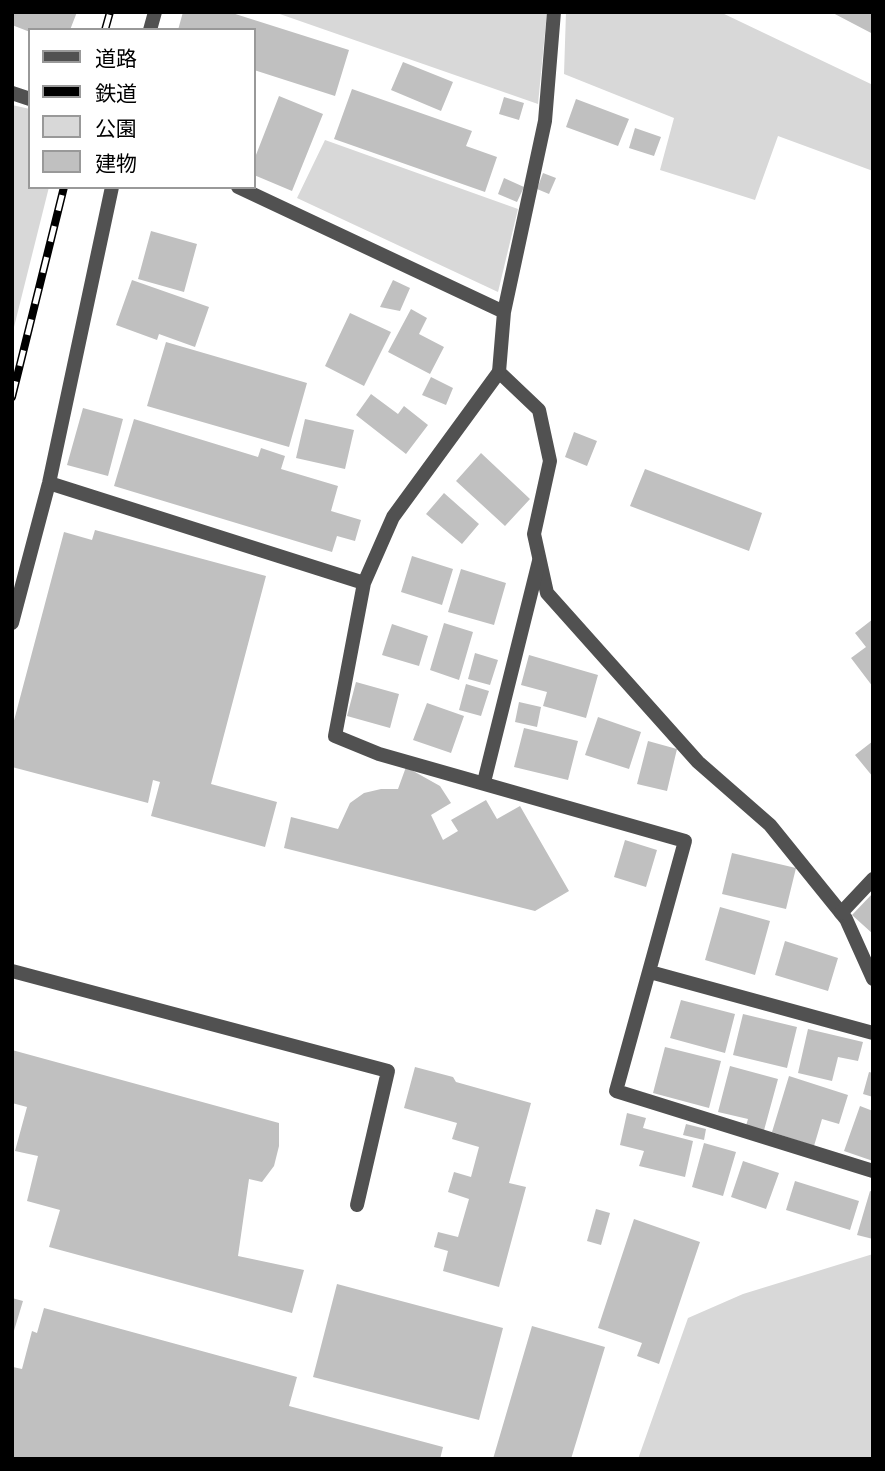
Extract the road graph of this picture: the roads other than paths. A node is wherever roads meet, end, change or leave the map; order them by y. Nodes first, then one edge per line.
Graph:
1 (554, 12) edge
2 (112, 189) edge
3 (242, 189) edge
4 (504, 312) junction
5 (499, 372) junction
6 (49, 483) junction
7 (539, 561) junction
8 (364, 583) junction
9 (12, 623) edge
10 (484, 782) junction
11 (873, 879) edge
12 (841, 913) junction
13 (12, 971) edge
14 (650, 972) junction
15 (873, 979) edge
16 (873, 1033) edge
17 (873, 1171) edge
18 (357, 1205) dead end

1 - 4 street
2 - 6 street
3 - 4 street
4 - 5 street
5 - 7 street
5 - 8 street
6 - 8 street
6 - 9 street
7 - 10 street
7 - 12 street
8 - 10 street
10 - 14 street
11 - 12 street
12 - 15 street
13 - 18 street
14 - 16 street
14 - 17 street

